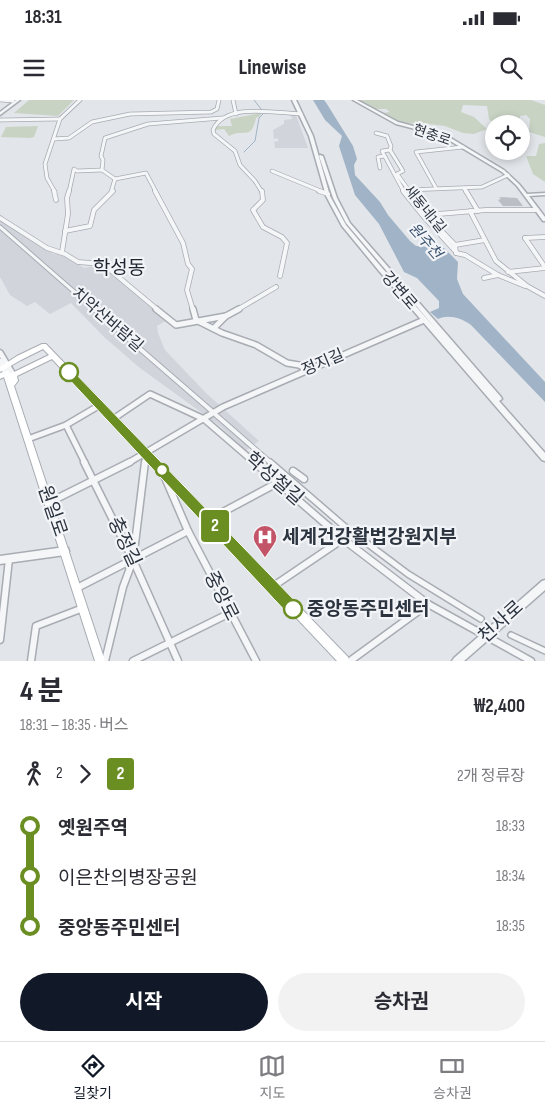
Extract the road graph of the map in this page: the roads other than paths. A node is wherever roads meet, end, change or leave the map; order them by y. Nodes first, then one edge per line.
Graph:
1 (2, 100) edge
2 (15, 100) edge
3 (80, 100) edge
4 (219, 100) edge
5 (233, 100) edge
6 (295, 100) edge
7 (355, 100) edge
8 (1, 113) edge
9 (236, 114) junction
10 (303, 114) junction
11 (8, 118) junction
12 (224, 118) junction
13 (0, 120) edge
14 (60, 120) junction
15 (376, 133) dead end
16 (54, 139) junction
17 (463, 147) junction
18 (390, 150) junction
19 (384, 156) junction
20 (380, 168) dead end
21 (102, 170) junction
22 (272, 171) dead end
23 (508, 175) junction
24 (115, 179) junction
25 (436, 188) junction
26 (464, 188) junction
27 (408, 190) junction
28 (328, 194) junction
29 (545, 194) edge
30 (525, 195) junction
31 (56, 200) dead end
32 (537, 210) junction
33 (470, 211) junction
34 (478, 211) junction
35 (426, 215) junction
36 (0, 218) edge
37 (545, 220) edge
38 (0, 227) edge
39 (65, 231) junction
40 (545, 237) edge
41 (485, 240) junction
42 (455, 245) junction
43 (62, 252) junction
44 (456, 253) junction
45 (545, 267) edge
46 (508, 272) junction
47 (498, 275) junction
48 (280, 276) dead end
49 (484, 278) dead end
50 (527, 286) junction
51 (276, 287) dead end
52 (545, 296) edge
53 (226, 316) junction
54 (427, 319) junction
55 (196, 320) junction
56 (214, 328) junction
57 (53, 356) junction
58 (3, 366) edge
59 (307, 370) junction
60 (100, 405) junction
61 (215, 414) junction
62 (112, 419) junction
63 (204, 419) junction
64 (66, 425) junction
65 (28, 439) junction
66 (545, 451) edge
67 (146, 454) junction
68 (545, 458) edge
69 (162, 470) junction
70 (293, 471) dead end
71 (304, 479) dead end
72 (94, 481) junction
73 (279, 482) junction
74 (48, 503) junction
75 (210, 519) junction
76 (188, 531) junction
77 (343, 539) junction
78 (66, 551) junction
79 (4, 560) edge
80 (133, 560) junction
81 (545, 584) edge
82 (272, 587) junction
83 (77, 588) junction
84 (428, 604) junction
85 (83, 608) junction
86 (230, 613) junction
87 (481, 619) dead end
88 (512, 635) dead end
89 (485, 637) junction
90 (0, 640) edge
91 (169, 642) junction
92 (545, 651) edge
93 (31, 661) edge
94 (100, 661) edge
95 (105, 661) edge
96 (133, 661) edge
97 (178, 661) edge
98 (256, 661) edge
99 (344, 661) edge
100 (350, 661) edge
101 (457, 661) edge
102 (531, 661) edge

1 - 2 street
2 - 8 street
3 - 14 street
4 - 16 street
5 - 9 street
6 - 10 street, 강변로
7 - 17 street, 현충로
8 - 11 street
9 - 10 street
9 - 12 street
10 - 28 street, 강변로
10 - 54 street, 강변로
11 - 13 street
11 - 14 street
12 - 21 street
12 - 48 street
14 - 16 street
15 - 18 street, 새동네1길
16 - 31 street
17 - 23 street, 현충로
17 - 25 street
18 - 19 street
18 - 27 street, 새동네1길
19 - 20 street
19 - 44 street
21 - 24 street
21 - 39 street
22 - 28 street
23 - 26 street
23 - 30 street, 현충로
24 - 39 street
24 - 55 street
25 - 26 street
25 - 27 street
26 - 34 street
27 - 35 street, 새동네1길
28 - 54 street, 강변로
29 - 30 street
30 - 32 street, 현충로
32 - 34 street
32 - 37 street, 현충로
33 - 34 street
33 - 35 street
33 - 41 street
35 - 42 street, 새동네1길
36 - 43 street
38 - 61 street, 치악산바람길
39 - 43 street
40 - 45 street
41 - 42 street
41 - 46 street
42 - 44 street, 새동네1길
43 - 55 street
44 - 47 street
45 - 46 street
46 - 47 street
46 - 50 street
47 - 49 street
47 - 50 street
50 - 52 street
51 - 53 street
53 - 55 street
53 - 56 street
54 - 59 street, 정지길
54 - 66 street, 강변로
54 - 68 street, 강변로
55 - 56 street
56 - 59 street
57 - 58 main road
57 - 58 main road
57 - 60 main road
58 - 65 main road, 원일로
59 - 61 street, 정지길
60 - 62 main road
60 - 64 street
61 - 63 street, 정지길
61 - 87 street, 치악산바람길
62 - 63 street, 학성철길
62 - 67 main road
63 - 67 street, 정지길
63 - 73 street, 학성철길
64 - 65 street
64 - 72 street, 충정길
65 - 74 main road, 원일로
67 - 69 main road
67 - 72 street, 정지길
67 - 80 street
69 - 75 main road
69 - 76 street, 중앙로
70 - 71 street
72 - 74 street, 정지길
72 - 80 street, 충정길
73 - 75 street
73 - 77 street, 학성철길
74 - 78 main road, 원일로
75 - 82 main road
76 - 80 street
76 - 86 street, 중앙로
77 - 82 street
77 - 84 street, 학성철길
78 - 79 street
78 - 83 main road, 원일로
79 - 90 street
80 - 83 street
80 - 91 street, 충정길
80 - 95 street
81 - 89 street, 천사로
82 - 99 main road
83 - 85 main road, 원일로
84 - 89 street, 학성철길
84 - 100 street
85 - 93 street
85 - 94 main road, 원일로
86 - 91 street
86 - 98 street, 중앙로
88 - 92 street
89 - 101 street, 천사로
89 - 102 street, 학성철길
91 - 96 street
91 - 97 street, 충정길

